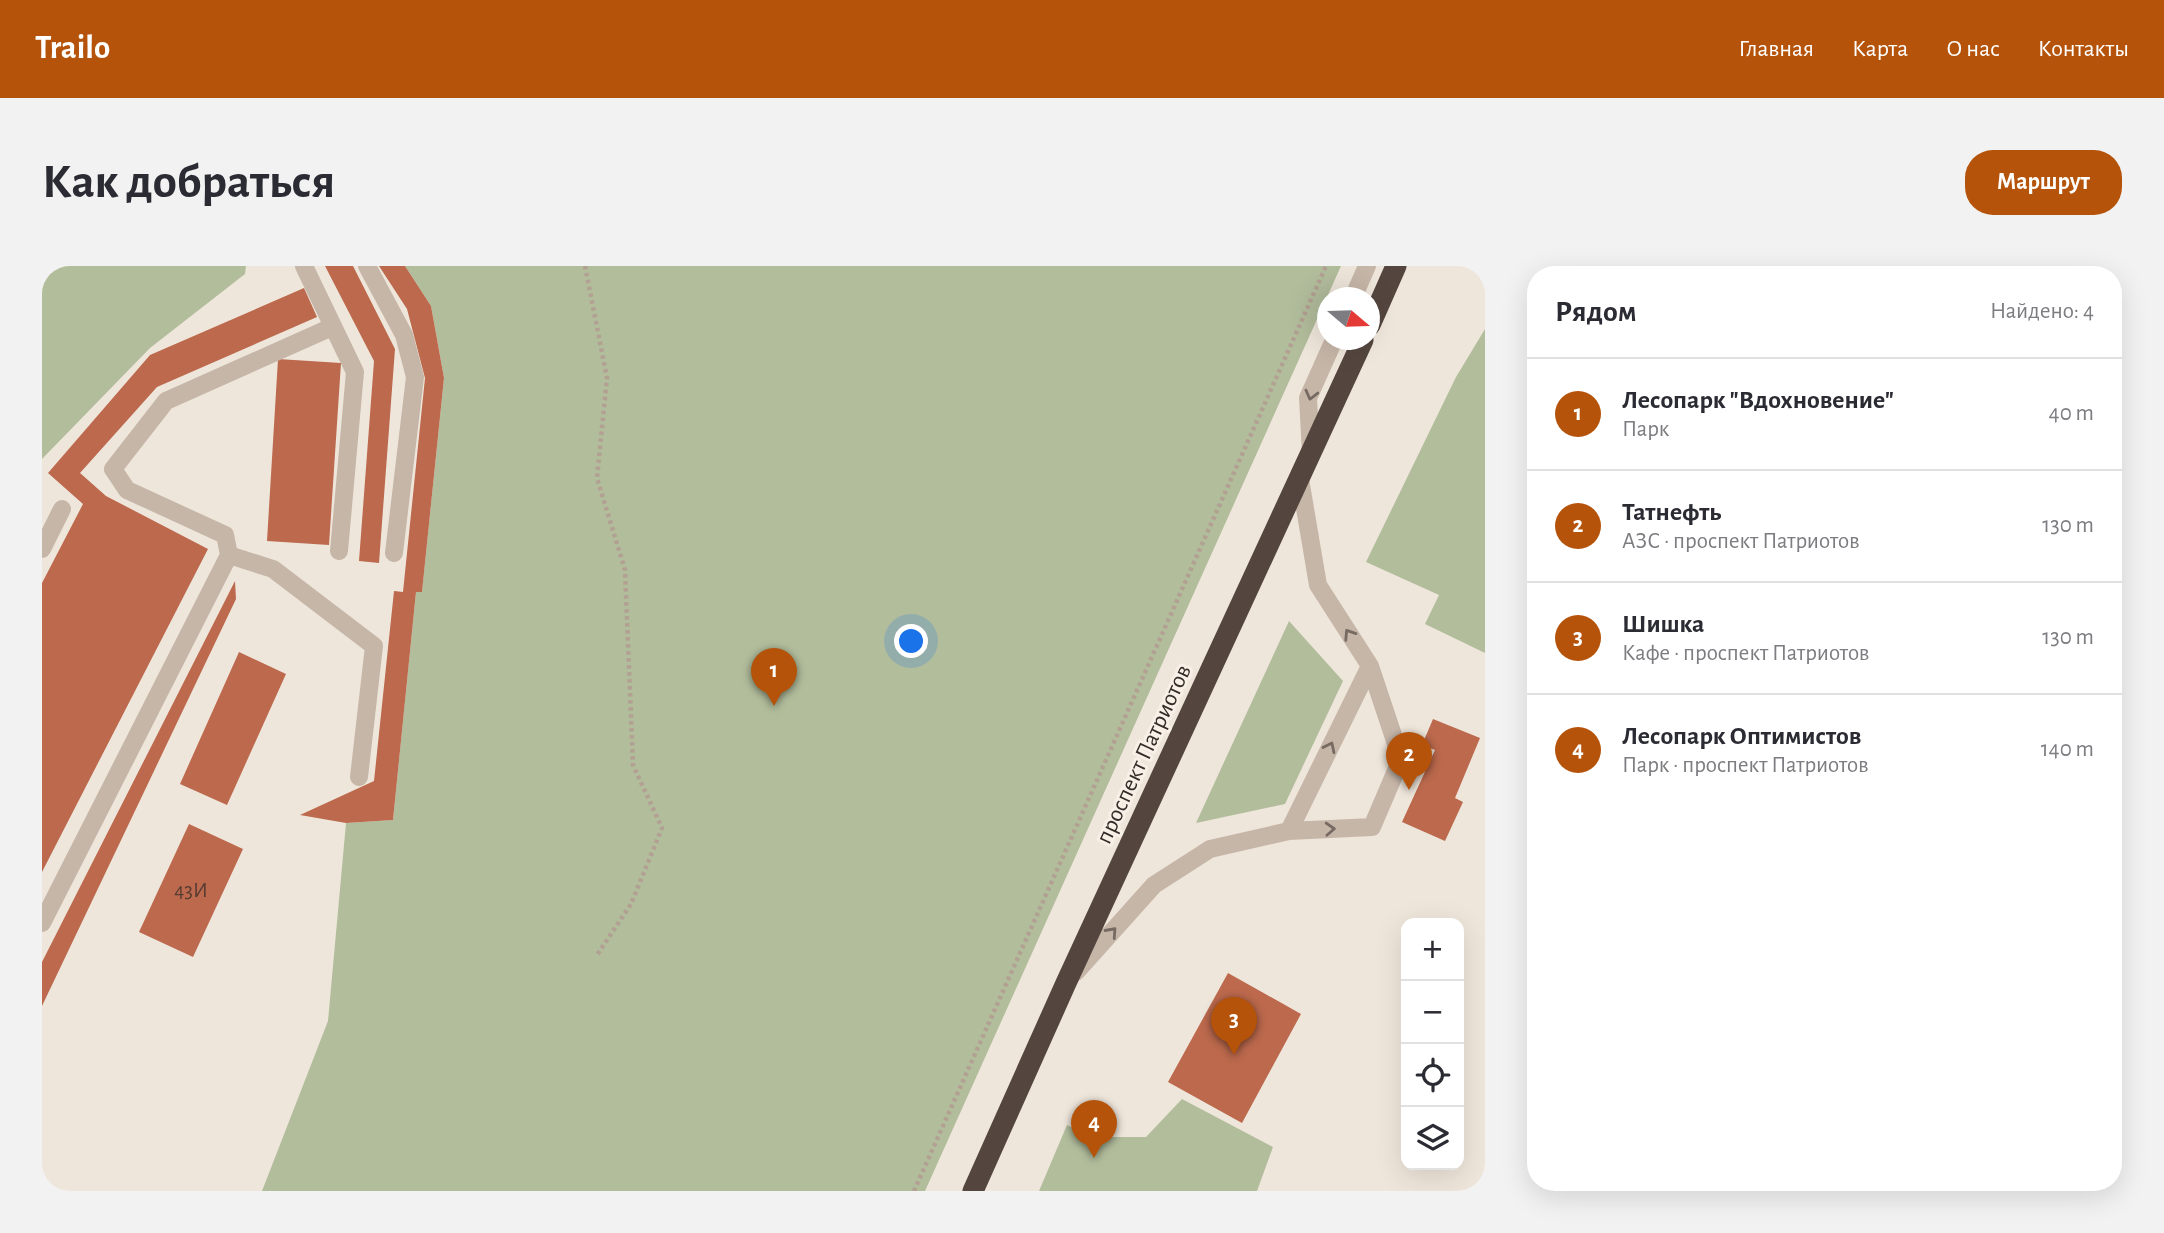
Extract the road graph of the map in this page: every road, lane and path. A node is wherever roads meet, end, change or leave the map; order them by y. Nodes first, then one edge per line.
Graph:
1 (304, 266) edge
2 (367, 266) edge
3 (585, 266) edge
4 (1326, 266) edge
5 (1367, 266) edge
6 (1396, 266) edge
7 (1358, 287) edge
8 (1380, 302) edge
9 (332, 327) junction
10 (1330, 350) edge
11 (1358, 350) edge
12 (1311, 455) junction
13 (1300, 479) junction
14 (62, 509) dead end
15 (42, 549) edge
16 (340, 551) dead end
17 (394, 552) dead end
18 (229, 555) junction
19 (1370, 666) junction
20 (359, 777) dead end
21 (1289, 831) junction
22 (42, 923) edge
23 (597, 955) dead end
24 (1066, 983) junction
25 (914, 1191) edge
26 (972, 1191) edge

1 - 9 lane
2 - 17 lane
3 - 23 path
4 - 25 path
5 - 7 lane
6 - 8 highway
9 - 16 lane
9 - 18 lane
10 -> 12 lane
11 - 12 highway, проспект Патриотов
12 - 13 highway, проспект Патриотов
19 -> 13 lane
13 - 24 highway, проспект Патриотов
14 - 15 lane
18 - 20 lane
18 - 22 lane
21 -> 19 lane
21 -> 19 lane
24 -> 21 lane
24 - 26 highway, проспект Патриотов

